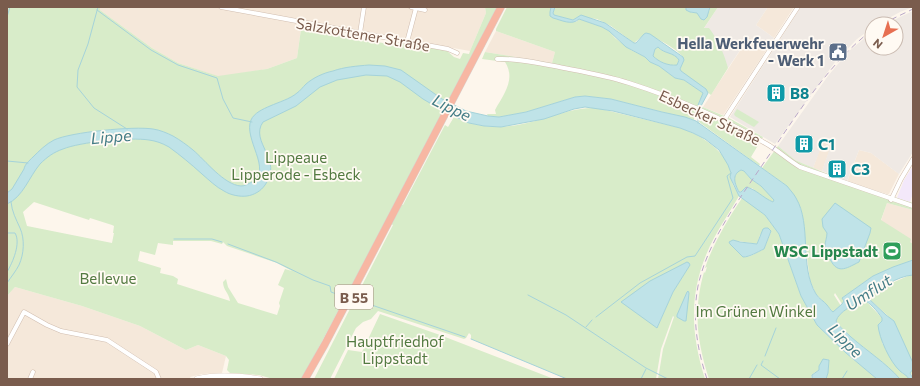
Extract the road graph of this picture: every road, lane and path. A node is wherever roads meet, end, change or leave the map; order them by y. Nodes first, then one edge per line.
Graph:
1 (221, 7) edge
2 (364, 7) edge
3 (411, 7) edge
4 (501, 7) edge
5 (505, 7) edge
6 (798, 7) edge
7 (416, 8) junction
8 (243, 9) edge
9 (425, 10) dead end
10 (360, 34) junction
11 (407, 42) junction
12 (457, 53) dead end
13 (497, 59) dead end
14 (461, 86) junction
15 (724, 120) junction
16 (913, 159) edge
17 (891, 200) junction
18 (913, 206) edge
19 (7, 344) edge
20 (327, 345) junction
21 (33, 372) dead end
22 (30, 379) edge
23 (159, 379) edge
24 (197, 379) edge
25 (260, 379) edge
26 (305, 379) edge
27 (310, 379) edge

1 - 8 street, Salzkottener Straße
2 - 10 street
3 - 7 street
4 - 14 highway, B 55
5 - 14 highway, B 55
6 - 15 street
7 - 9 street
7 - 11 street
8 - 10 street, Salzkottener Straße
10 - 11 street, Salzkottener Straße
11 - 12 street, Salzkottener Straße
13 - 15 street, Esbecker Straße
14 - 20 highway, B 55
15 - 17 street, Esbecker Straße
16 - 17 street
17 - 18 street, Esbecker Straße
19 - 23 street
20 - 26 highway, B 55
20 - 27 highway, B 55
21 - 22 street
24 - 25 main road

